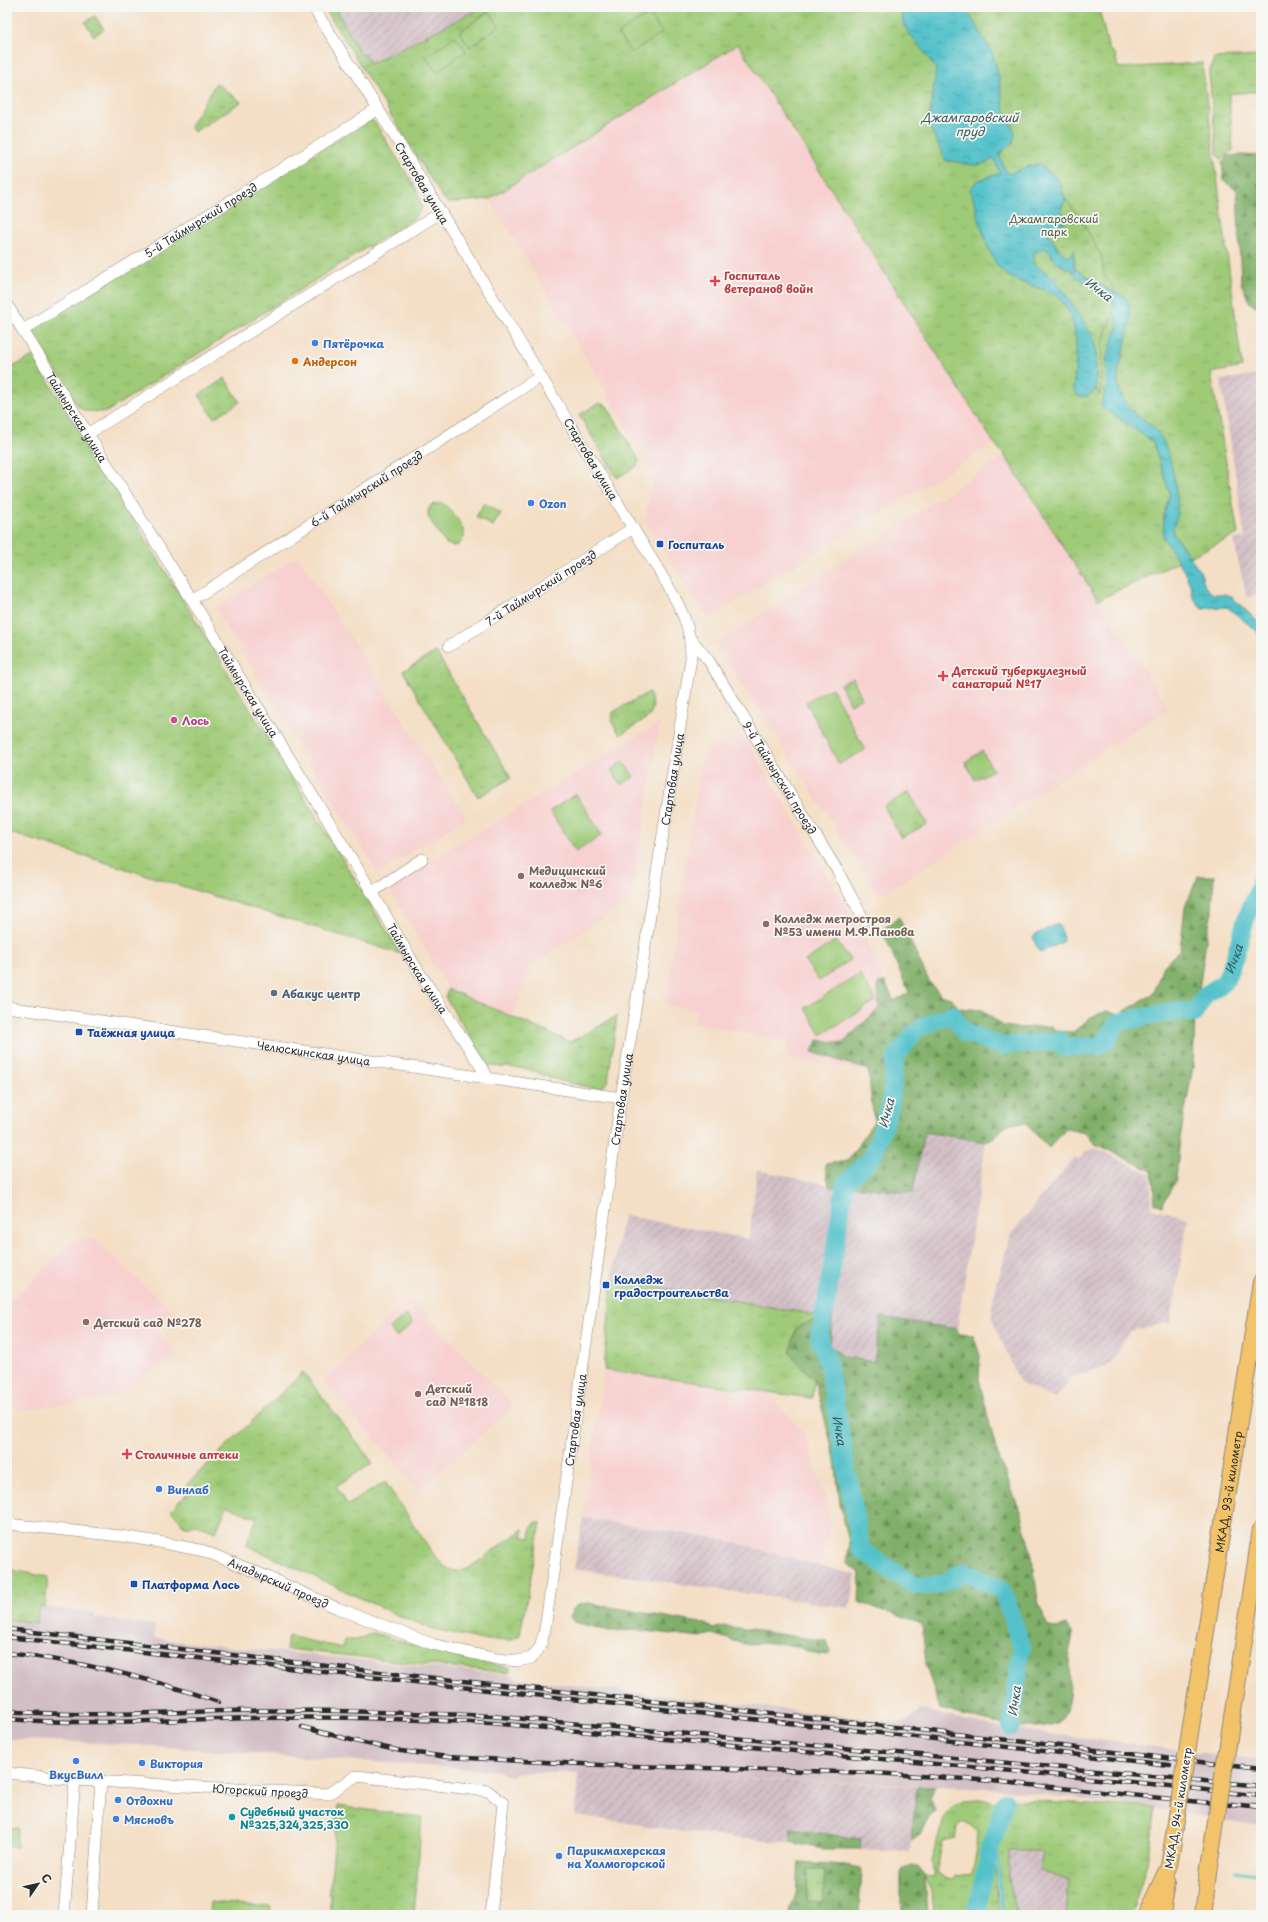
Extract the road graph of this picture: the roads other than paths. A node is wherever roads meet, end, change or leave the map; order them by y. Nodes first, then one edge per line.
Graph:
1 (313, 7) edge
2 (378, 109) junction
3 (440, 213) junction
4 (7, 305) edge
5 (23, 330) junction
6 (541, 376) junction
7 (89, 433) junction
8 (633, 528) junction
9 (192, 600) junction
10 (691, 639) junction
11 (449, 646) dead end
12 (422, 859) dead end
13 (372, 892) junction
14 (864, 920) dead end
15 (7, 1007) edge
16 (489, 1079) junction
17 (621, 1098) junction
18 (1261, 1282) edge
19 (7, 1524) edge
20 (1261, 1529) edge
21 (540, 1647) joint
22 (1195, 1701) joint
23 (7, 1773) edge
24 (75, 1780) junction
25 (101, 1780) junction
26 (1170, 1866) junction
27 (64, 1915) edge
28 (92, 1915) edge
29 (491, 1915) edge
30 (1146, 1915) edge
31 (1162, 1915) edge
32 (1203, 1915) edge

1 - 2 street, Стартовая улица
2 - 3 street, Стартовая улица
2 - 5 street, 5-й Таймырский проезд
3 - 6 street, Стартовая улица
3 - 7 street
4 - 5 street, Таймырская улица
5 - 7 street, Таймырская улица
6 - 8 street, Стартовая улица
6 - 9 street, 6-й Таймырский проезд
7 - 9 street, Таймырская улица
8 - 10 street, Стартовая улица
8 - 11 street, 7-й Таймырский проезд
9 - 13 street, Таймырская улица
10 - 14 street, 9-й Таймырский проезд
10 - 17 street, Стартовая улица
12 - 13 street
13 - 16 street, Таймырская улица
15 - 16 street, Челюскинская улица
16 - 17 street, Челюскинская улица
17 - 21 street, Стартовая улица
18 - 22 highway, МКАД, 93-й километр
19 - 21 street, Анадырский проезд
20 - 32 highway, bridge
22 - 26 highway, МКАД, 94-й километр, bridge
23 - 24 street, Югорский проезд
24 - 25 street, Югорский проезд
24 - 27 street
25 - 28 street
25 - 29 street, Югорский проезд
26 - 30 highway
26 - 31 highway, МКАД, 94-й километр

